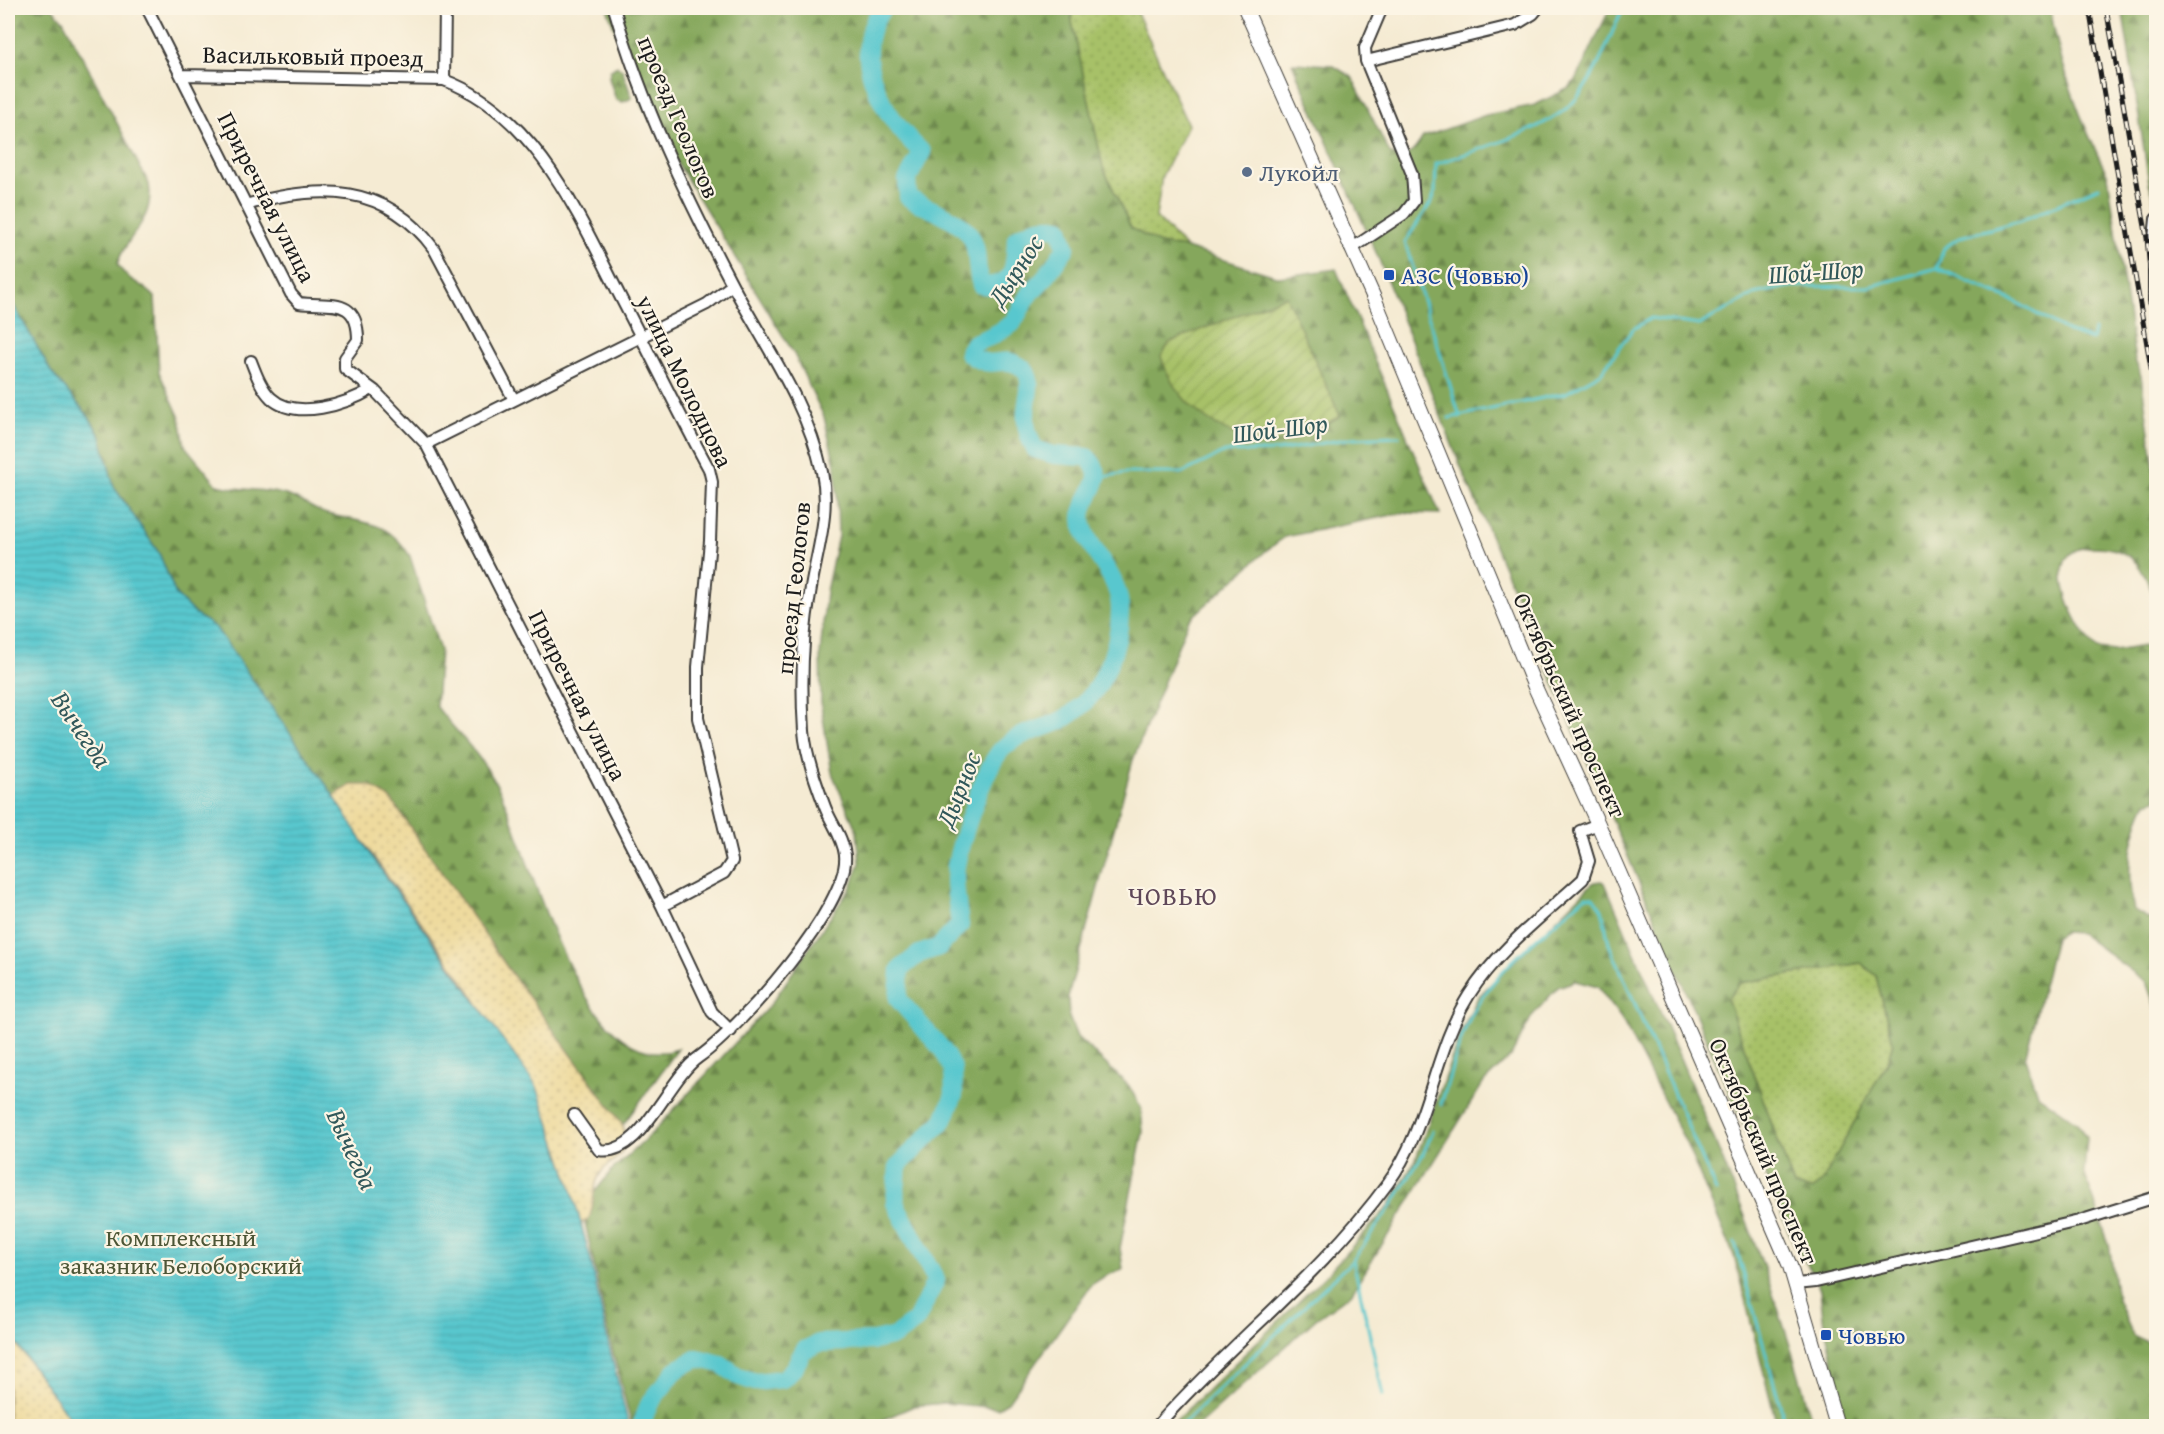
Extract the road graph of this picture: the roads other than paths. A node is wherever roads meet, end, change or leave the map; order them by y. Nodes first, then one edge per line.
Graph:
1 (147, 8) edge
2 (445, 8) edge
3 (614, 8) edge
4 (1245, 8) edge
5 (1382, 8) edge
6 (1538, 8) edge
7 (1366, 61) junction
8 (182, 75) junction
9 (444, 80) junction
10 (246, 205) junction
11 (2157, 219) edge
12 (1351, 249) junction
13 (732, 285) junction
14 (2154, 301) dead end
15 (641, 337) junction
16 (251, 361) dead end
17 (372, 389) junction
18 (514, 400) junction
19 (426, 444) junction
20 (1598, 824) junction
21 (662, 906) junction
22 (731, 1031) junction
23 (574, 1115) dead end
24 (2157, 1197) edge
25 (1796, 1284) junction
26 (1156, 1426) edge
27 (1837, 1426) edge

1 - 8 street, Приречная улица
2 - 9 street
3 - 13 street, проезд Геологов
4 - 12 main road, Октябрьский проспект
5 - 7 street
6 - 7 street
7 - 12 street
8 - 9 street, Васильковый проезд
8 - 10 street, Приречная улица
9 - 15 street, улица Молодцова
10 - 17 street, Приречная улица
10 - 18 street
11 - 14 street
12 - 20 main road, Октябрьский проспект
13 - 15 street
13 - 22 street, проезд Геологов
15 - 18 street
15 - 21 street, улица Молодцова
16 - 17 street
17 - 19 street, Приречная улица
18 - 19 street
19 - 21 street, Приречная улица
20 - 25 main road, Октябрьский проспект
20 - 26 street
21 - 22 street, Приречная улица
22 - 23 street, проезд Геологов
24 - 25 street
25 - 27 main road, Октябрьский проспект

